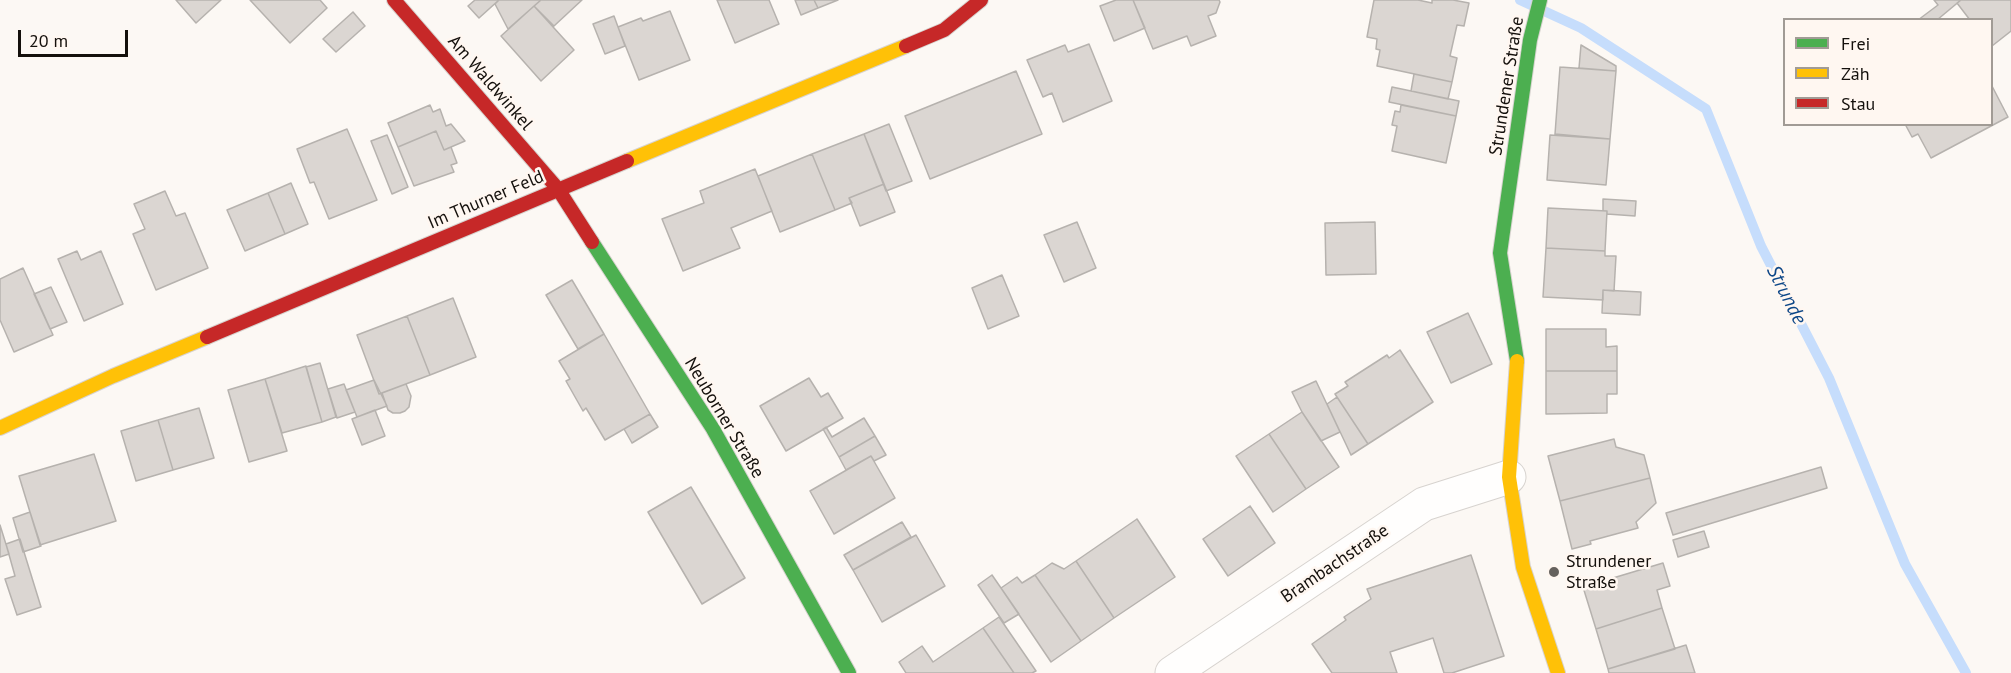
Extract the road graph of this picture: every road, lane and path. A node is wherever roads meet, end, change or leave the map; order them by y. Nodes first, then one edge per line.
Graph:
1 (394, 0) edge
2 (981, 0) edge
3 (1540, 0) edge
4 (558, 189) junction
5 (0, 428) edge
6 (1509, 477) junction
7 (849, 673) edge
8 (1172, 673) edge
9 (1557, 673) edge

1 - 4 street, Am Waldwinkel
2 - 4 street, Im Thurner Feld
3 - 6 street, Strundener Straße
4 - 5 street, Im Thurner Feld
4 - 7 street, Neuborner Straße
6 - 8 street, Brambachstraße
6 - 9 street, Strundener Straße

